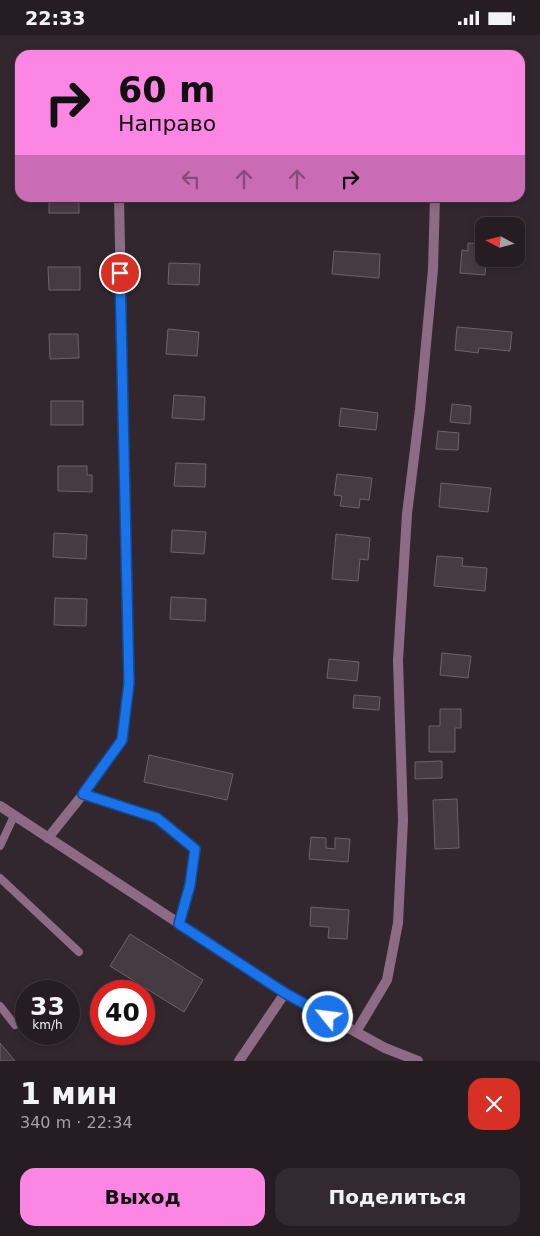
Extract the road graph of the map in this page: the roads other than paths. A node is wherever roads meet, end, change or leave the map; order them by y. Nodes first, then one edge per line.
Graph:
1 (119, 202) edge
2 (436, 202) edge
3 (83, 794) junction
4 (0, 806) edge
5 (14, 816) junction
6 (48, 838) junction
7 (0, 846) edge
8 (0, 878) edge
9 (179, 924) junction
10 (79, 952) dead end
11 (285, 993) junction
12 (0, 1006) edge
13 (15, 1025) dead end
14 (356, 1032) junction
15 (239, 1061) edge
16 (418, 1061) edge

1 - 3 street
2 - 14 street
3 - 6 street
3 - 9 lane
4 - 5 street
5 - 6 street
5 - 7 lane
6 - 9 street
8 - 10 lane
9 - 11 street
11 - 14 street
11 - 15 street
12 - 13 lane
14 - 16 street

